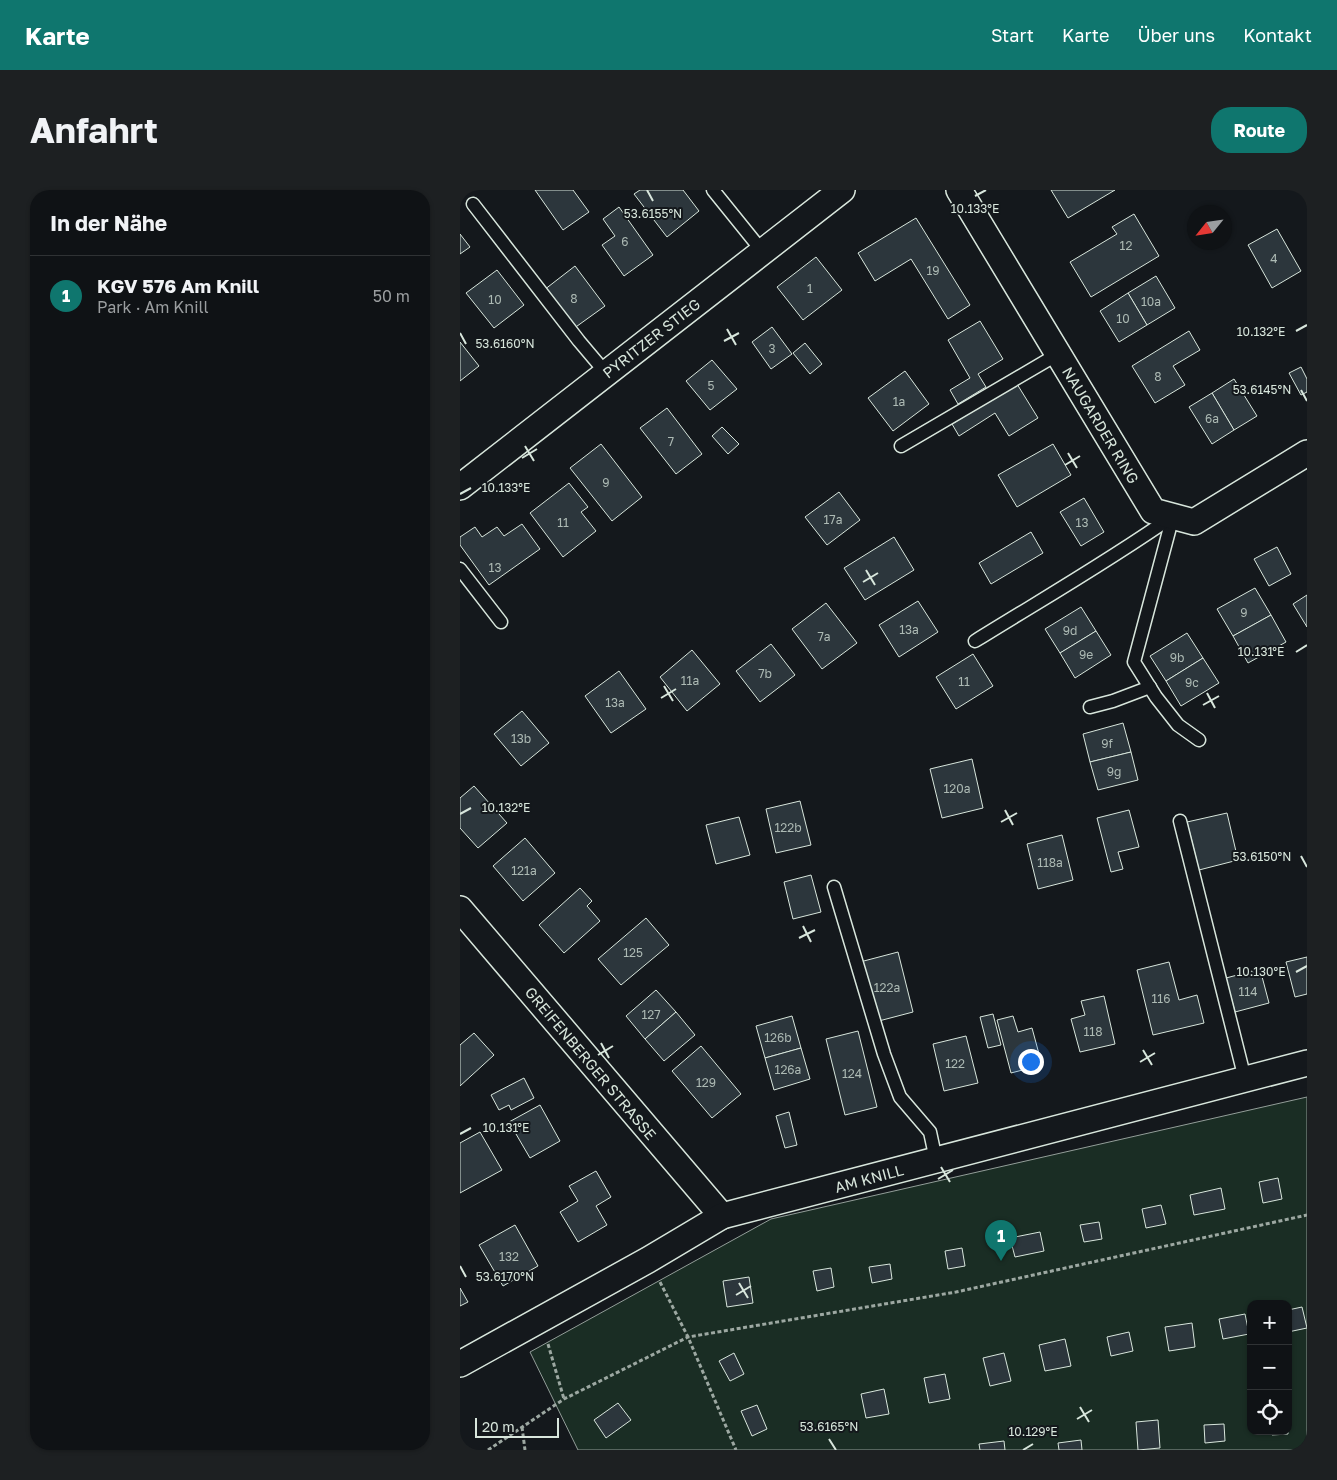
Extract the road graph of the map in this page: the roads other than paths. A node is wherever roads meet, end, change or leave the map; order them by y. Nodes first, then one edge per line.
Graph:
1 (713, 190) edge
2 (842, 190) edge
3 (959, 190) edge
4 (473, 204) dead end
5 (763, 252) junction
6 (1058, 354) junction
7 (606, 373) junction
8 (901, 446) dead end
9 (1307, 453) edge
10 (460, 487) edge
11 (1173, 516) junction
12 (460, 570) edge
13 (501, 622) dead end
14 (975, 640) dead end
15 (1150, 687) junction
16 (1090, 707) dead end
17 (1199, 740) dead end
18 (1180, 821) dead end
19 (834, 887) dead end
20 (460, 909) edge
21 (1307, 1063) edge
22 (1245, 1079) junction
23 (936, 1160) junction
24 (722, 1216) junction
25 (460, 1364) edge

1 - 5 lane
2 - 5 street, PYRITZER STIEG
3 - 6 street, NAUGARDER RING
4 - 7 lane
5 - 7 street, PYRITZER STIEG
6 - 8 lane
6 - 11 street, NAUGARDER RING
7 - 10 street, PYRITZER STIEG
9 - 11 street, NAUGARDER RING
11 - 14 lane
11 - 15 lane
12 - 13 lane
15 - 16 lane
15 - 17 lane
18 - 22 lane
19 - 23 lane
20 - 24 street, GREIFENBERGER STRASSE
21 - 22 street, AM KNILL
22 - 23 street, AM KNILL
23 - 24 street, AM KNILL
24 - 25 street, AM KNILL

